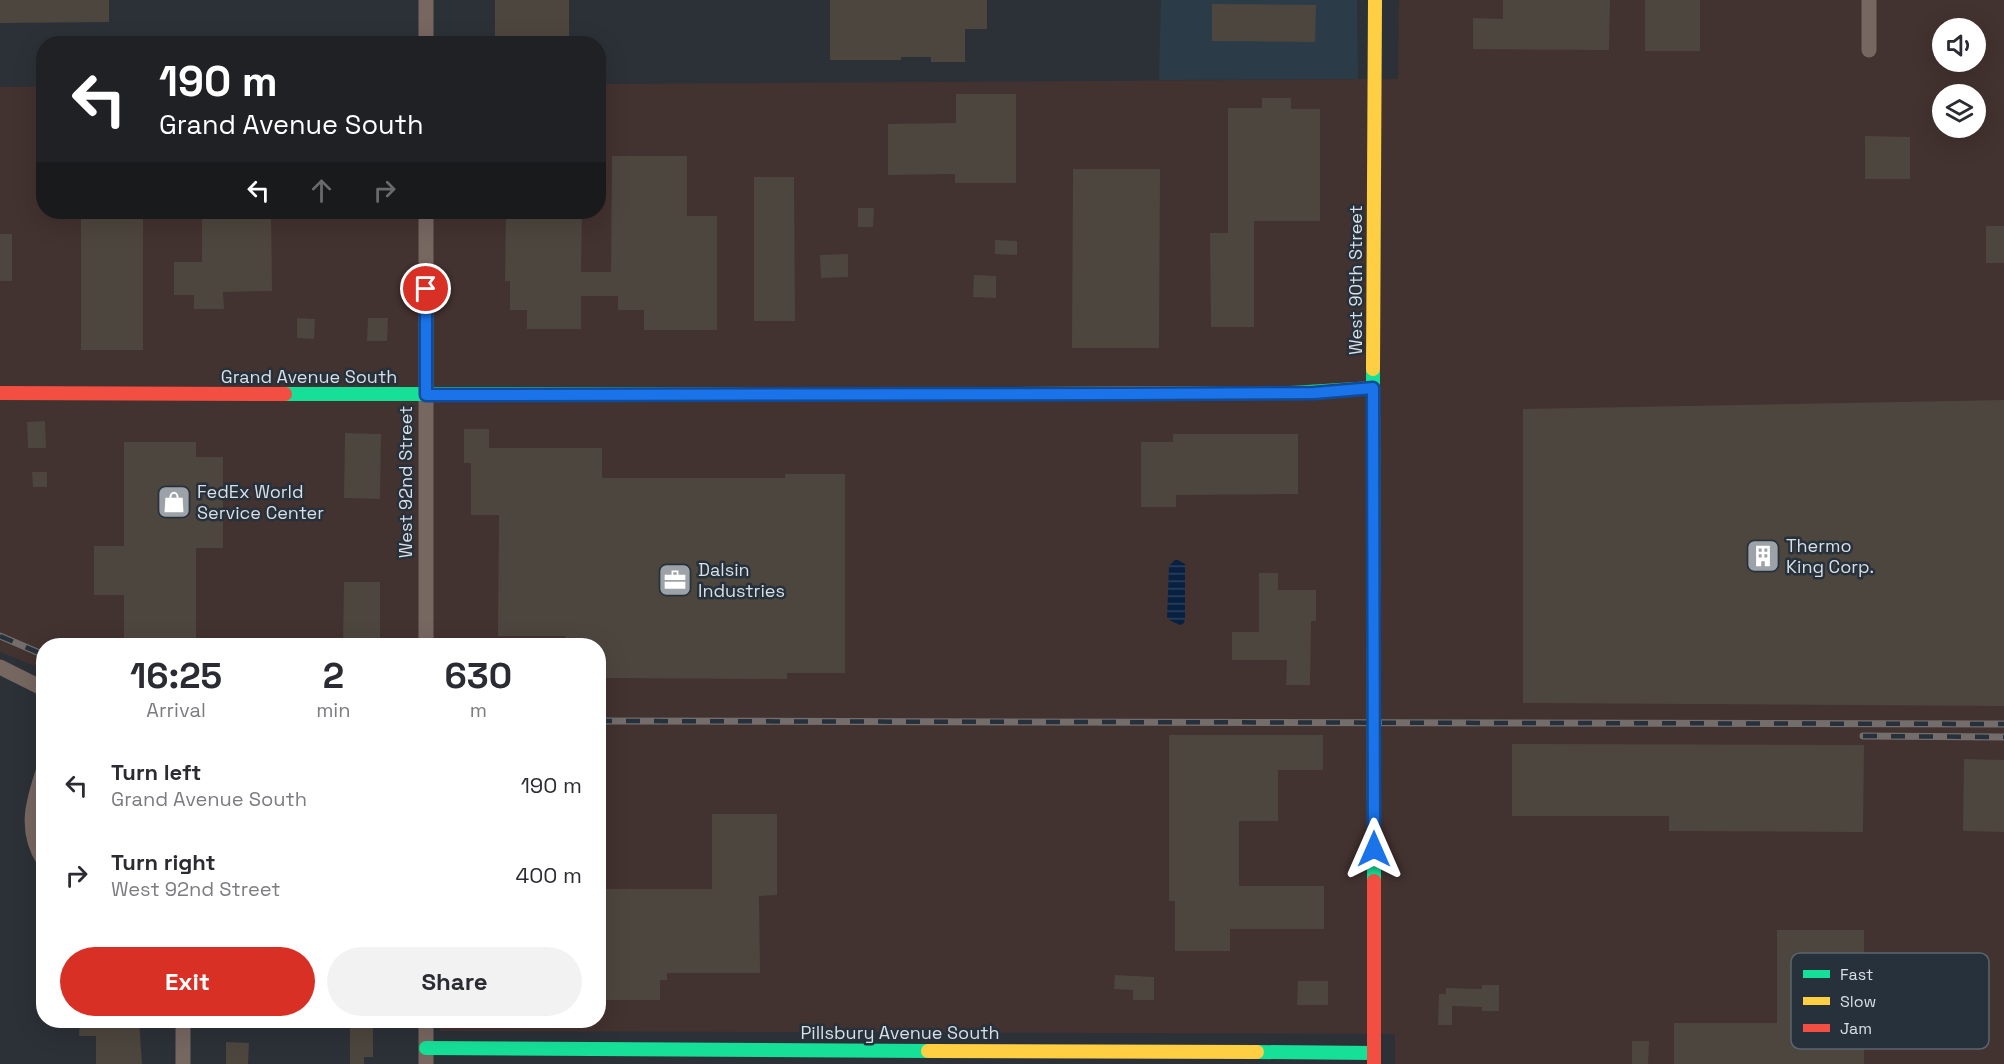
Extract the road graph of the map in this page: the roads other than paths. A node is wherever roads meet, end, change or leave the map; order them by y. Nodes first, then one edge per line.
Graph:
1 (426, 0) edge
2 (1375, 0) edge
3 (1869, 0) edge
4 (426, 36) edge
5 (1869, 50) dead end
6 (426, 219) edge
7 (1373, 388) junction
8 (0, 393) edge
9 (426, 395) junction
10 (426, 638) edge
11 (0, 667) edge
12 (36, 685) edge
13 (36, 797) edge
14 (36, 843) edge
15 (183, 1028) edge
16 (426, 1028) edge
17 (426, 1056) edge
18 (1374, 1058) edge
19 (183, 1064) edge

1 - 4 street
2 - 7 street, West 90th Street
3 - 5 street
6 - 9 street, West 92nd Street
7 - 9 street, Grand Avenue South
7 - 18 street, West 90th Street
8 - 9 street, Grand Avenue South
9 - 10 street, West 92nd Street
11 - 12 street
13 - 14 street
15 - 19 street
16 - 17 street
17 - 18 street, Pillsbury Avenue South

